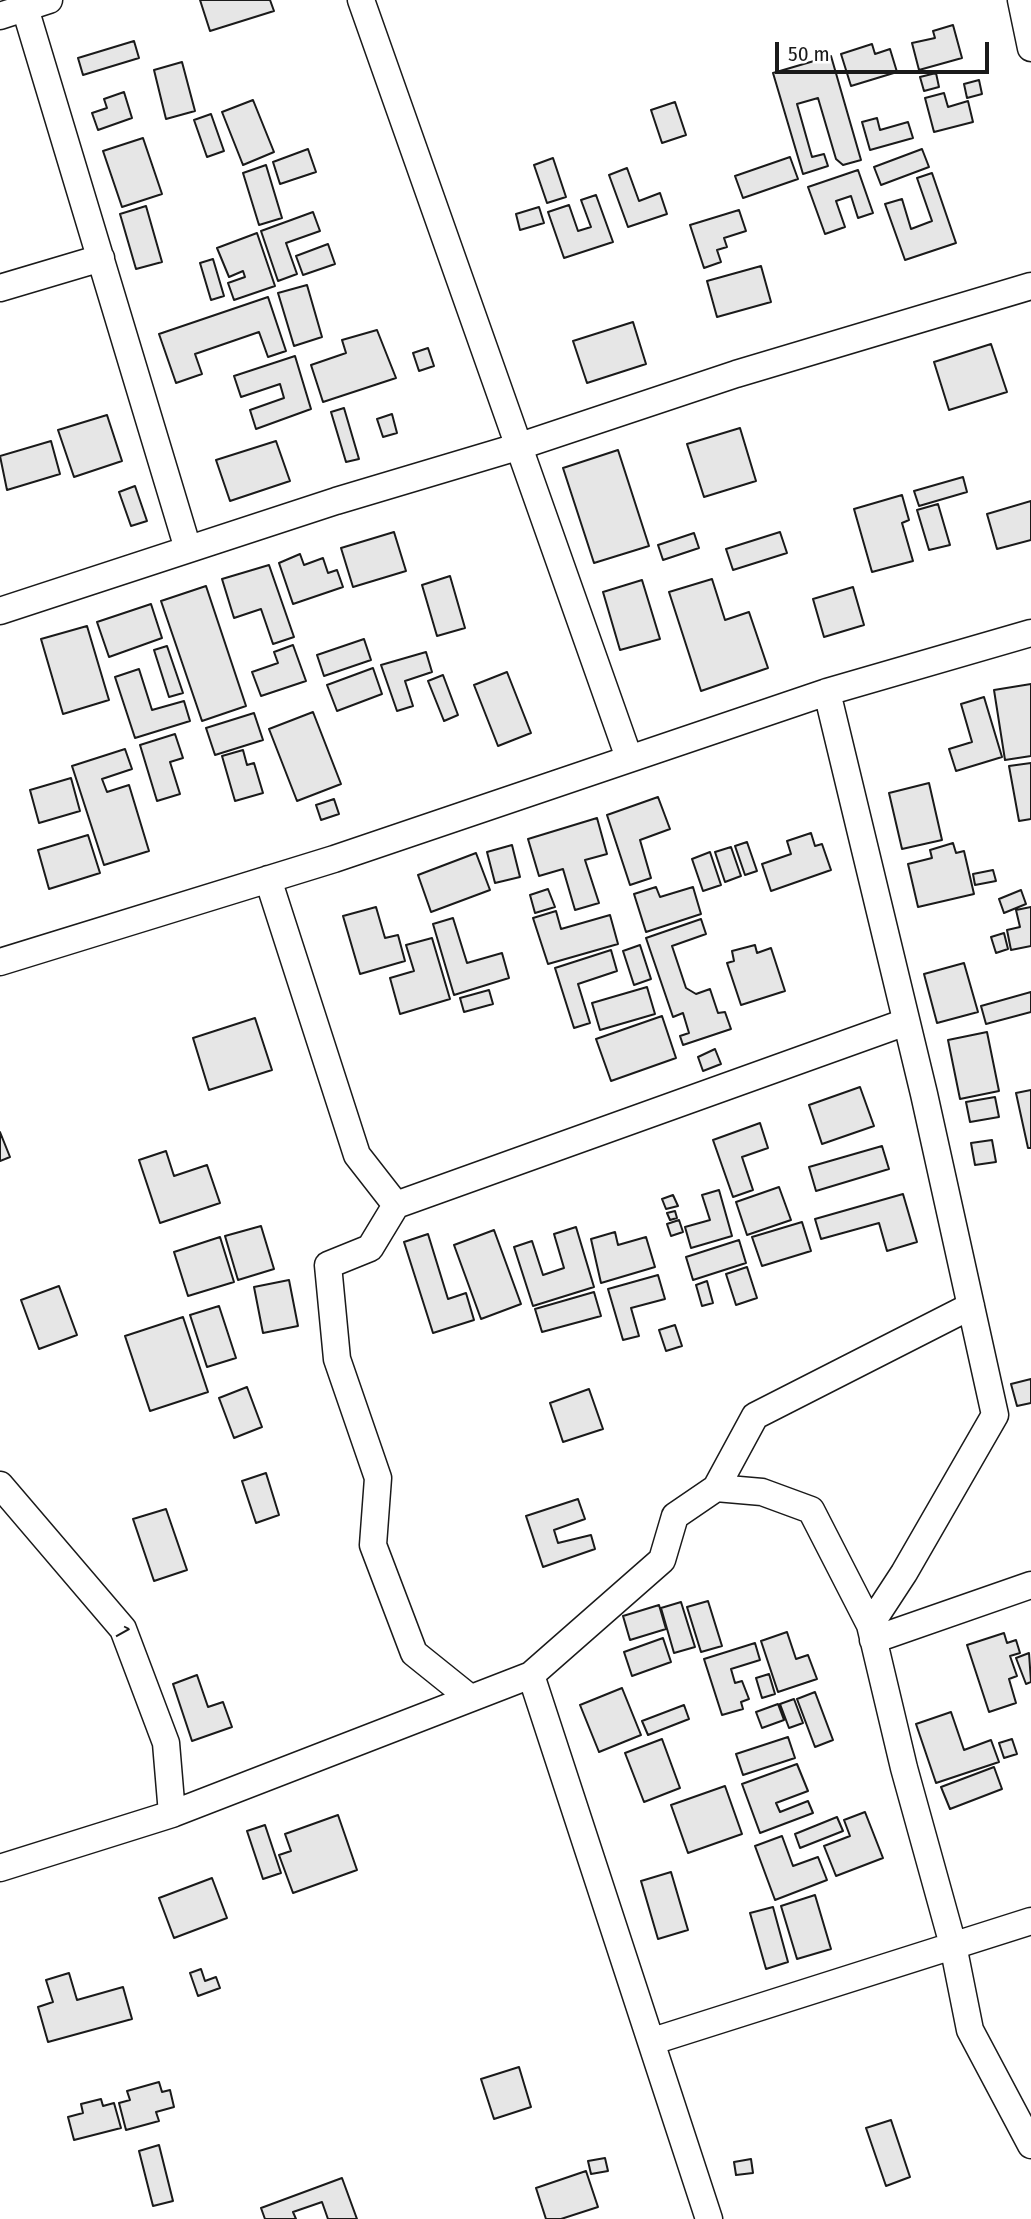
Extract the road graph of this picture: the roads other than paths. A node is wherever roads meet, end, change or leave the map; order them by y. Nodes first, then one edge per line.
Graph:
1 (361, 0) edge
2 (1021, 0) edge
3 (37, 4) edge
4 (0, 16) edge
5 (1031, 48) edge
6 (101, 258) junction
7 (1031, 286) edge
8 (0, 288) edge
9 (517, 447) junction
10 (188, 549) junction
11 (0, 611) edge
12 (1031, 633) edge
13 (827, 692) junction
14 (629, 758) junction
15 (268, 879) junction
16 (0, 962) edge
17 (906, 1023) junction
18 (396, 1205) junction
19 (971, 1306) junction
20 (0, 1485) edge
21 (716, 1488) junction
22 (1031, 1585) edge
23 (872, 1633) junction
24 (531, 1675) junction
25 (470, 1698) junction
26 (172, 1814) junction
27 (0, 1868) edge
28 (1031, 1921) edge
29 (953, 1945) junction
30 (653, 2040) junction
31 (1031, 2145) edge
32 (709, 2219) edge

1 - 9 street
2 - 5 street
3 - 4 street
3 - 6 street
6 - 8 street
6 - 10 street
7 - 9 street
9 - 10 street
9 - 14 street
10 - 11 street
12 - 13 street
13 - 14 street
13 - 17 street
14 - 15 street
15 - 16 street
15 - 18 street
17 - 18 street
17 - 19 street
18 - 25 street
19 - 21 street
19 - 23 street
20 - 26 street, 1
21 - 23 street
21 - 24 street
22 - 23 street
23 - 29 street
24 - 25 street
24 - 30 street
25 - 26 street
26 - 27 street
28 - 29 street
29 - 30 street
29 - 31 street
30 - 32 street

